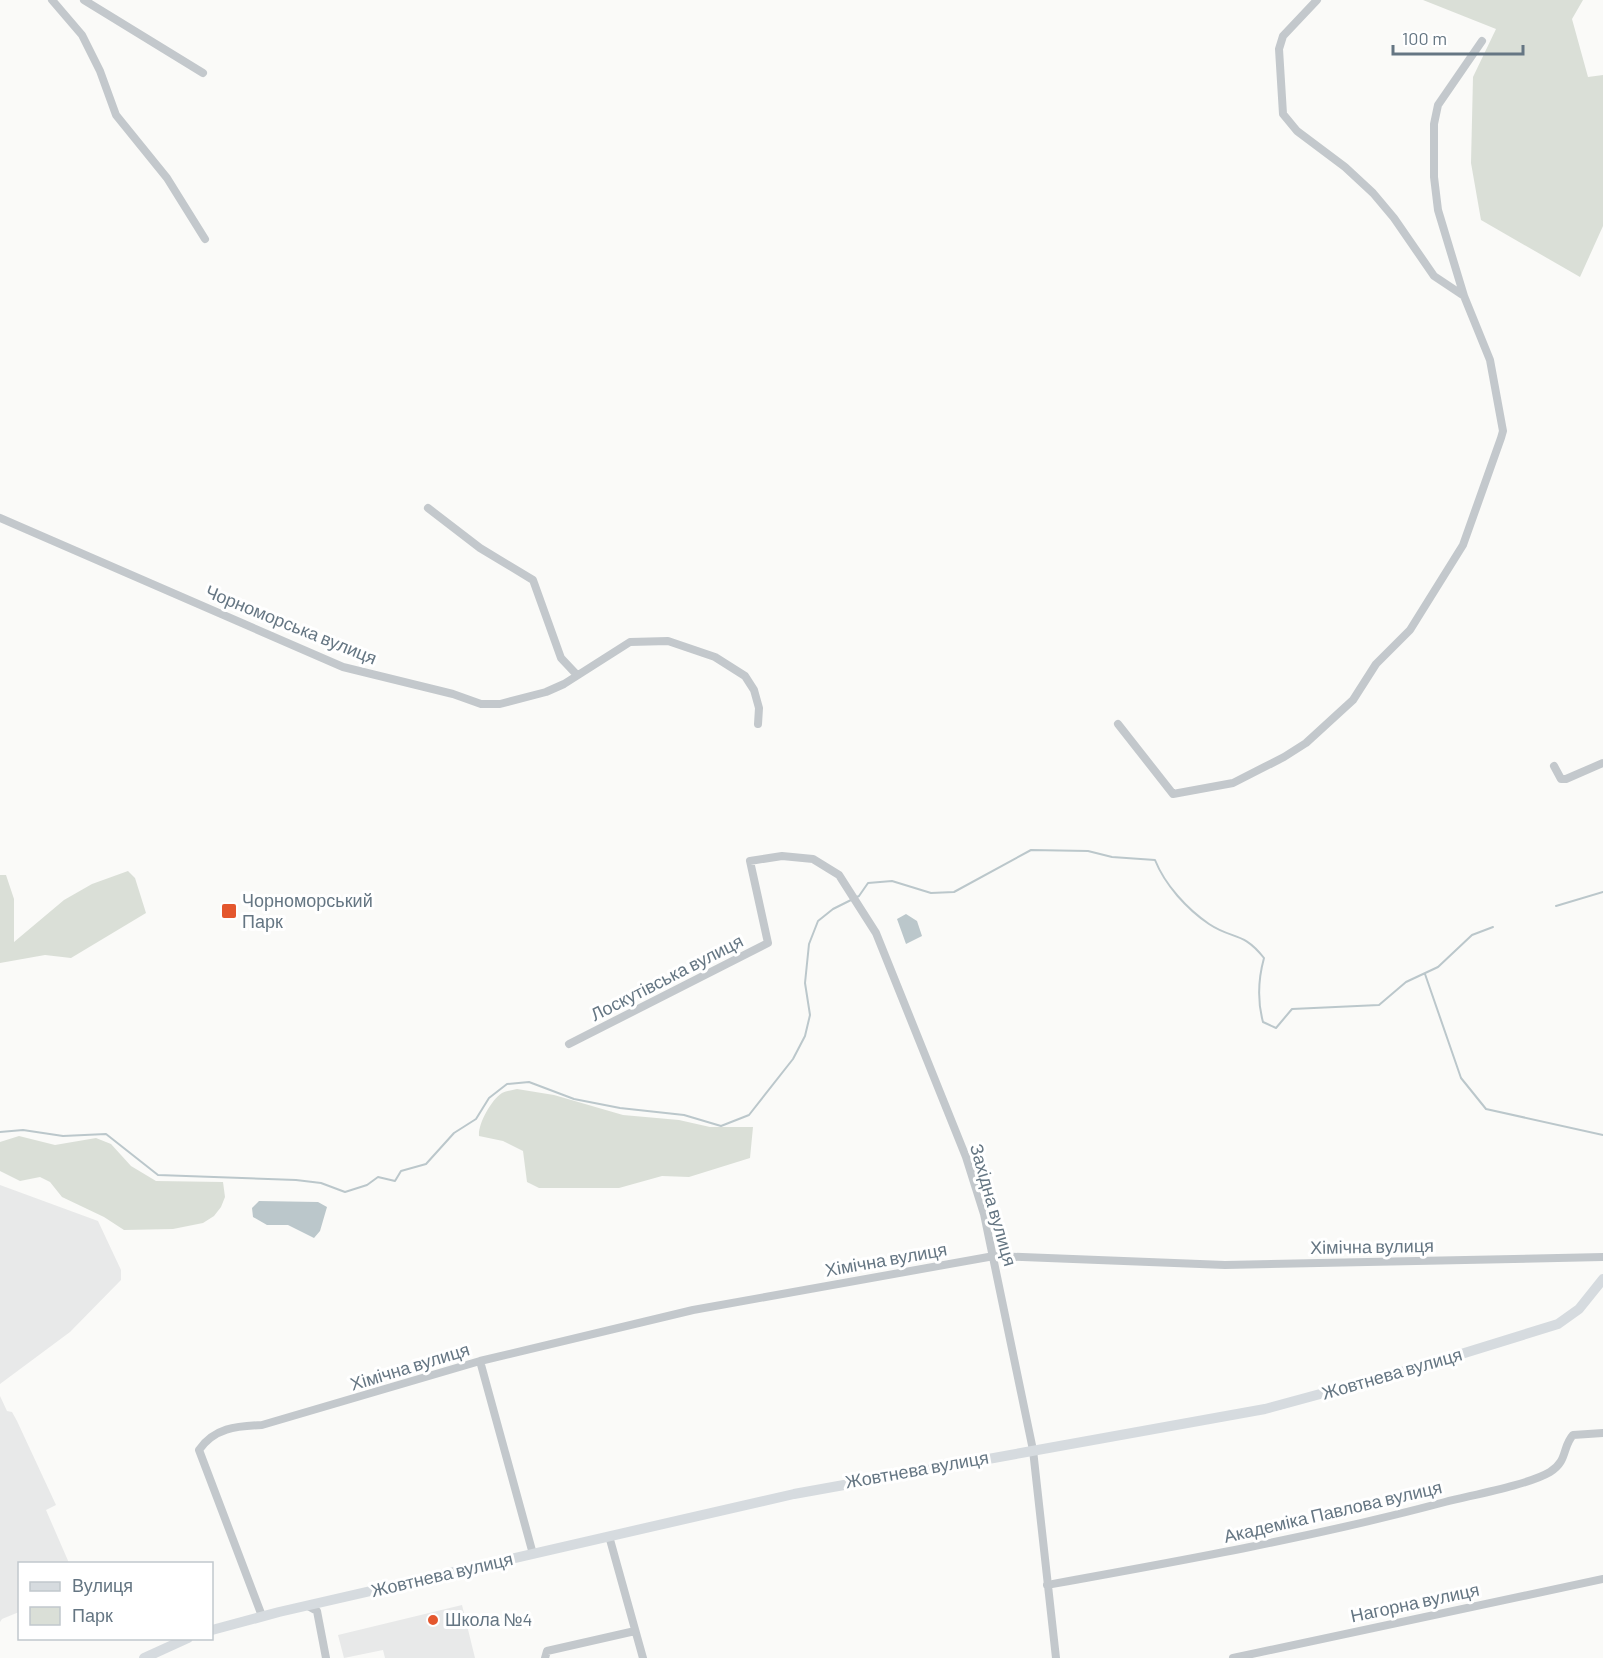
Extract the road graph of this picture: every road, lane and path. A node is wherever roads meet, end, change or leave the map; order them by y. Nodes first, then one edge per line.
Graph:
1 (52, 0) edge
2 (84, 0) edge
3 (1317, 0) edge
4 (1482, 41) dead end
5 (203, 73) dead end
6 (205, 239) dead end
7 (1464, 296) junction
8 (429, 508) dead end
9 (0, 519) edge
10 (578, 675) junction
11 (1118, 723) dead end
12 (758, 724) dead end
13 (1603, 763) edge
14 (1554, 766) dead end
15 (750, 861) joint
16 (569, 1044) dead end
17 (994, 1256) junction
18 (1603, 1257) edge
19 (1603, 1279) edge
20 (480, 1361) junction
21 (1603, 1433) edge
22 (1033, 1449) junction
23 (609, 1536) junction
24 (533, 1554) junction
25 (1603, 1579) edge
26 (1047, 1585) junction
27 (308, 1606) junction
28 (262, 1616) junction
29 (213, 1630) edge
30 (635, 1631) junction
31 (184, 1640) edge
32 (144, 1658) edge
33 (326, 1658) edge
34 (545, 1658) edge
35 (643, 1658) edge
36 (1056, 1658) edge
37 (1233, 1658) edge

1 - 6 street
2 - 5 street
3 - 7 street
4 - 7 street
7 - 11 street
8 - 10 street
9 - 10 street, Чорноморська вулиця
10 - 12 street, Чорноморська вулиця
13 - 14 street
15 - 16 street, Лоскутівська вулиця
15 - 17 street, Західна вулиця
17 - 18 street, Хімічна вулиця
17 - 20 street, Хімічна вулиця
17 - 22 street, Західна вулиця
19 - 22 main road, Жовтнева вулиця
20 - 24 street
20 - 28 street, Хімічна вулиця
21 - 26 street, Академіка Павлова вулиця
22 - 23 main road, Жовтнева вулиця
22 - 26 street, Західна вулиця
23 - 24 main road, Жовтнева вулиця
23 - 30 street
24 - 27 main road, Жовтнева вулиця
25 - 37 street, Нагорна вулиця
26 - 36 street, Західна вулиця
27 - 28 main road, Жовтнева вулиця
27 - 33 street
28 - 29 main road, Жовтнева вулиця
30 - 34 street
30 - 35 street
31 - 32 main road

